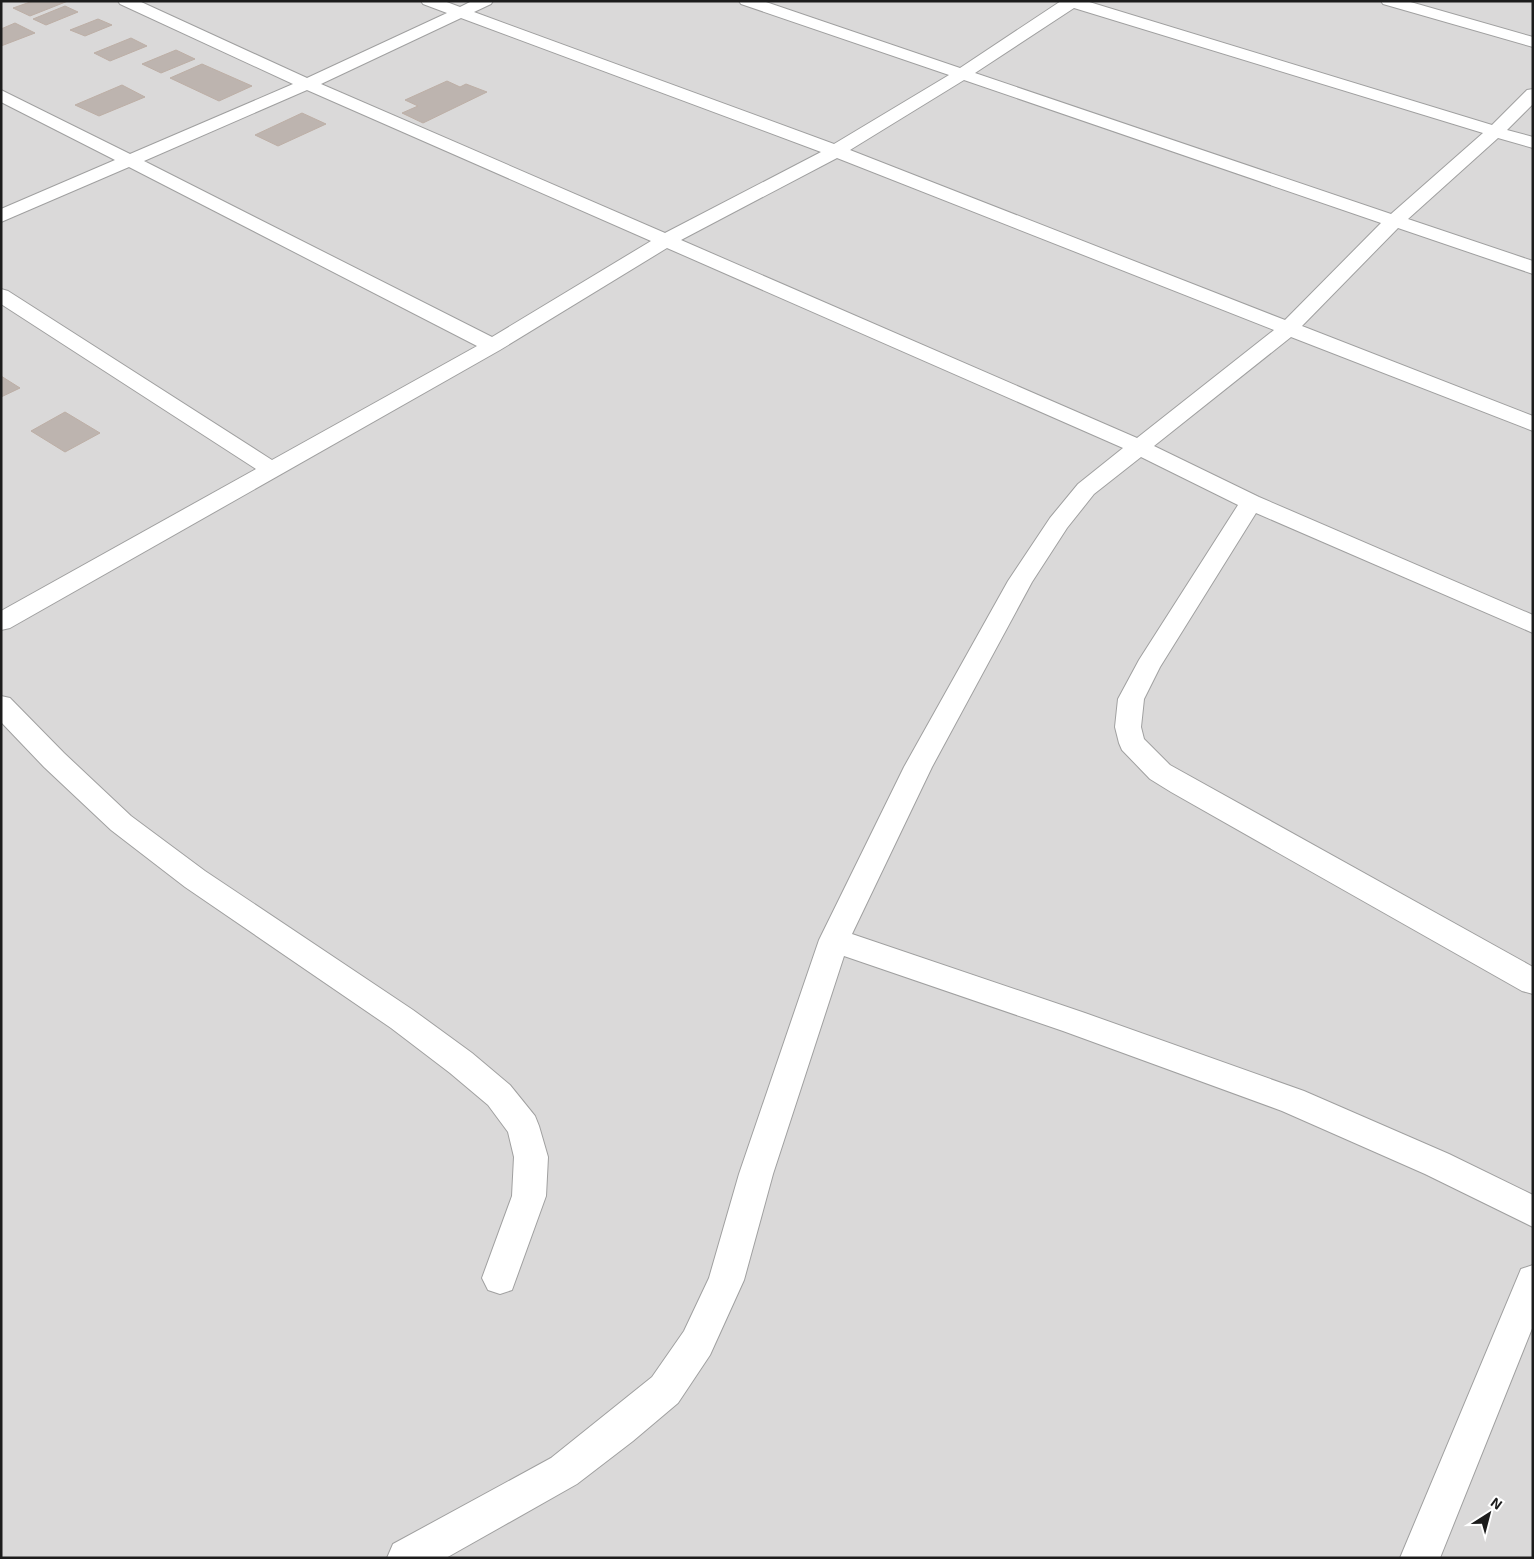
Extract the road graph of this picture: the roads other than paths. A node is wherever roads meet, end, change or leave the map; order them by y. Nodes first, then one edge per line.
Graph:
1 (126, 1) edge
2 (429, 1) edge
3 (484, 1) edge
4 (747, 1) edge
5 (1389, 1) edge
6 (1072, 2) edge
7 (460, 13) junction
8 (1533, 42) edge
9 (962, 74) junction
10 (307, 84) junction
11 (1533, 94) edge
12 (1, 95) edge
13 (1496, 131) junction
14 (1533, 143) edge
15 (836, 151) junction
16 (129, 160) junction
17 (1, 216) edge
18 (1393, 222) junction
19 (666, 240) junction
20 (1533, 268) edge
21 (1, 295) edge
22 (1288, 329) junction
23 (493, 346) junction
24 (1533, 424) edge
25 (1139, 447) junction
26 (272, 470) junction
27 (1251, 502) junction
28 (5, 614) edge
29 (1533, 625) edge
30 (1, 705) edge
31 (834, 940) junction
32 (1533, 982) edge
33 (1533, 1212) edge
34 (500, 1278) dead end
35 (1533, 1281) edge
36 (406, 1558) edge
37 (1420, 1558) edge

1 - 10 street
2 - 7 street
3 - 7 street
4 - 9 street
5 - 8 street
6 - 9 street
6 - 13 street
7 - 10 street
7 - 15 street
9 - 15 street
9 - 18 street
10 - 16 street
10 - 19 street
11 - 13 street
12 - 16 street
13 - 14 street
13 - 18 street
15 - 19 street
15 - 22 street
16 - 17 street
16 - 23 street
18 - 20 street
18 - 22 street
19 - 23 street
19 - 25 street
21 - 26 street
22 - 24 street
22 - 25 street
23 - 26 street
25 - 27 street
25 - 31 street
26 - 28 street
27 - 29 street
27 - 32 street
30 - 34 street
31 - 33 street
31 - 36 street
35 - 37 street

